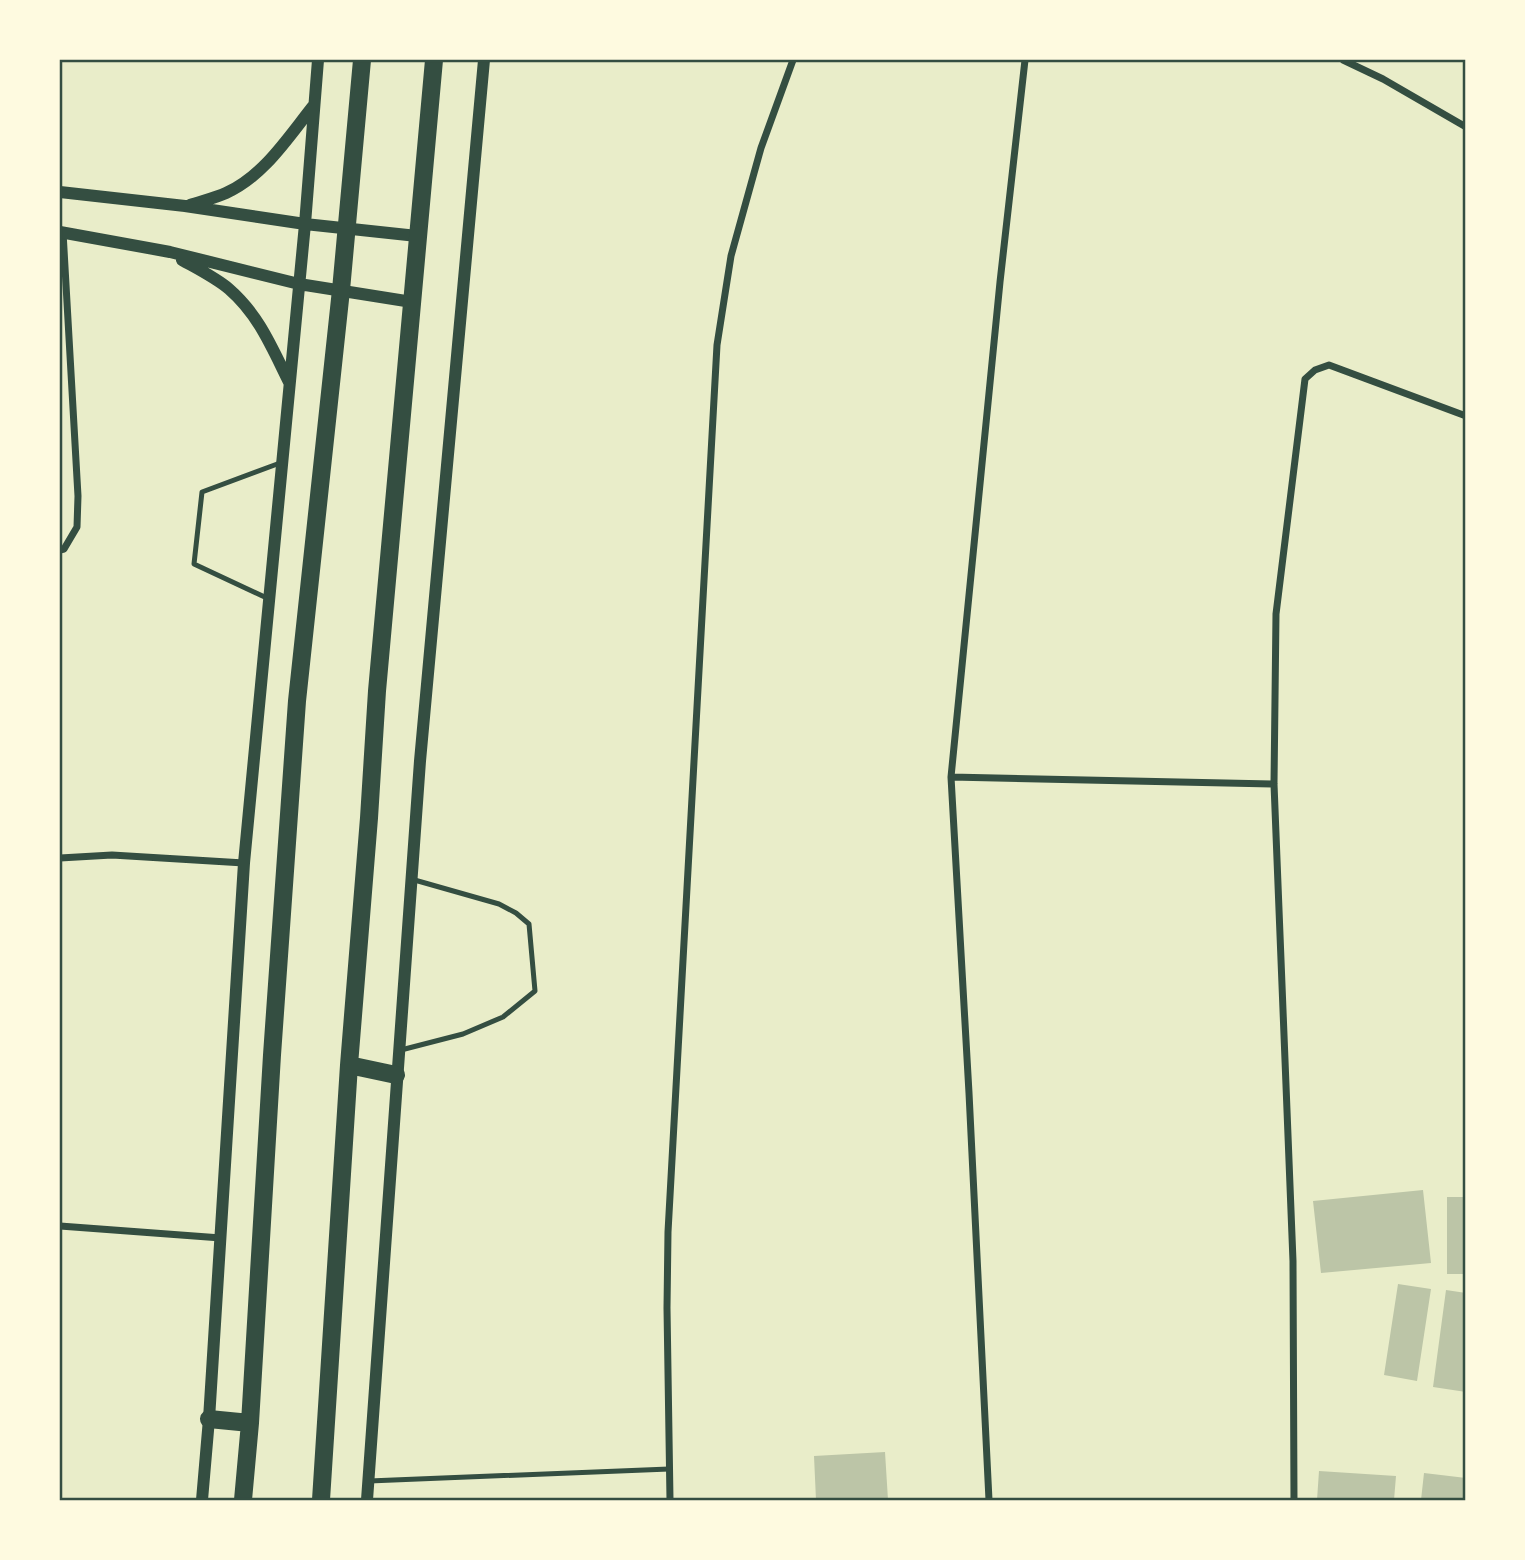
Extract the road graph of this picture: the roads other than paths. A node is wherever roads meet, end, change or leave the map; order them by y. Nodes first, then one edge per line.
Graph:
1 (318, 60) edge
2 (362, 60) edge
3 (434, 60) edge
4 (484, 60) edge
5 (793, 60) edge
6 (1025, 60) edge
7 (1343, 60) edge
8 (314, 105) junction
9 (1465, 127) edge
10 (60, 192) edge
11 (185, 206) junction
12 (305, 224) junction
13 (346, 228) junction
14 (61, 232) edge
15 (417, 236) junction
16 (170, 252) junction
17 (299, 284) junction
18 (341, 290) junction
19 (412, 302) junction
20 (289, 384) junction
21 (1465, 416) edge
22 (282, 462) junction
23 (60, 550) edge
24 (269, 599) junction
25 (951, 777) junction
26 (1274, 784) junction
27 (60, 858) edge
28 (244, 863) junction
29 (411, 879) junction
30 (398, 1050) junction
31 (349, 1065) junction
32 (396, 1075) junction
33 (60, 1226) edge
34 (221, 1238) junction
35 (209, 1419) junction
36 (250, 1423) junction
37 (669, 1469) junction
38 (369, 1481) junction
39 (202, 1500) edge
40 (243, 1500) edge
41 (321, 1500) edge
42 (367, 1500) edge
43 (670, 1500) edge
44 (989, 1500) edge
45 (1294, 1500) edge

1 - 8 street
2 - 13 main road
3 - 15 main road
4 - 29 street
5 - 37 street
6 - 25 street
7 - 9 street
8 - 11 street
8 - 12 street
10 - 11 street
11 - 12 street
12 - 13 street
12 - 17 street
13 - 15 street
13 - 18 main road
14 - 16 street
14 - 23 street
15 - 19 main road
16 - 17 street
16 - 20 street
17 - 18 street
17 - 20 street
18 - 19 street
18 - 36 main road
19 - 31 main road
20 - 22 street
21 - 26 street
22 - 24 street
22 - 24 lane
24 - 28 street
25 - 26 street
25 - 44 street
26 - 45 street
27 - 28 street
28 - 34 street
29 - 30 street
29 - 30 lane
30 - 32 street
31 - 32 main road
31 - 41 main road
32 - 38 street
33 - 34 street
34 - 35 street
35 - 36 main road
35 - 39 street
36 - 40 main road
37 - 38 lane
37 - 43 street
38 - 42 street

